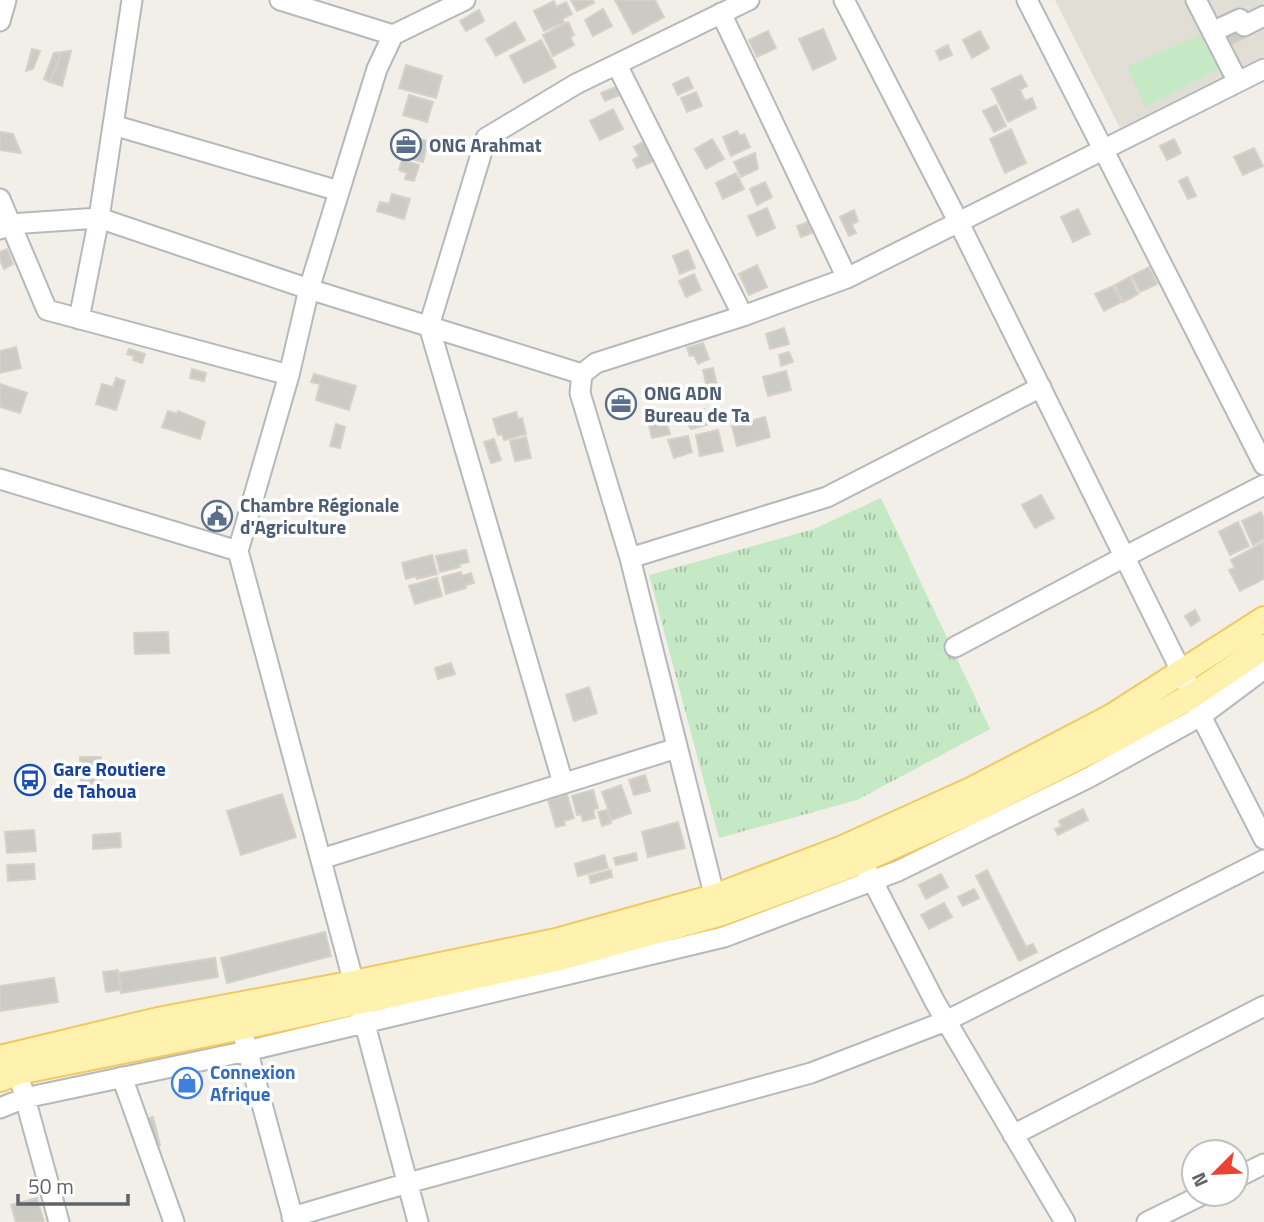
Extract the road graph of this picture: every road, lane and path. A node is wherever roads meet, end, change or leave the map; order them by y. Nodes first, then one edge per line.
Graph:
1 (6, 0) edge
2 (132, 0) edge
3 (280, 0) edge
4 (465, 0) edge
5 (749, 0) edge
6 (844, 0) edge
7 (1027, 0) edge
8 (1196, 0) edge
9 (721, 13) junction
10 (1264, 16) edge
11 (0, 21) edge
12 (1212, 32) junction
13 (393, 35) junction
14 (617, 65) junction
15 (1264, 69) edge
16 (1238, 82) junction
17 (113, 125) junction
18 (1103, 150) junction
19 (340, 191) junction
20 (0, 199) edge
21 (99, 218) junction
22 (959, 222) junction
23 (5, 227) edge
24 (848, 278) junction
25 (309, 289) junction
26 (743, 316) junction
27 (79, 319) junction
28 (429, 326) junction
29 (582, 374) junction
30 (289, 375) junction
31 (1041, 387) junction
32 (1264, 465) edge
33 (0, 479) edge
34 (1264, 485) edge
35 (238, 551) junction
36 (1126, 556) junction
37 (630, 558) junction
38 (1264, 619) edge
39 (956, 647) dead end
40 (1264, 647) edge
41 (1264, 669) edge
42 (1181, 672) junction
43 (1197, 706) junction
44 (677, 748) junction
45 (563, 783) junction
46 (968, 802) junction
47 (1264, 839) edge
48 (321, 859) junction
49 (1264, 860) edge
50 (863, 861) junction
51 (717, 905) junction
52 (360, 1002) junction
53 (1264, 1006) edge
54 (946, 1021) junction
55 (242, 1028) junction
56 (7, 1063) edge
57 (122, 1077) junction
58 (25, 1098) junction
59 (0, 1108) edge
60 (1013, 1135) junction
61 (408, 1183) junction
62 (1180, 1206) edge
63 (293, 1220) edge
64 (59, 1222) edge
65 (174, 1222) edge
66 (418, 1222) edge
67 (1065, 1222) edge
68 (1147, 1222) edge

1 - 11 street
2 - 17 street
3 - 13 street
4 - 13 street
5 - 9 street
6 - 22 street
7 - 18 street
8 - 12 street
9 - 14 street
9 - 24 street
10 - 12 street
12 - 16 street
13 - 19 street
14 - 26 street
14 - 28 street
15 - 16 street
16 - 18 street
17 - 19 street
17 - 21 street
18 - 22 street
18 - 32 street
19 - 25 street
20 - 23 street
21 - 23 street
21 - 25 street
21 - 27 street
22 - 24 street
22 - 31 street
23 - 27 street
24 - 26 street
25 - 28 street
25 - 30 street
26 - 29 street
27 - 30 street
28 - 29 street
28 - 45 street
29 - 37 street
30 - 35 street
31 - 36 street
31 - 37 street
33 - 35 street
34 - 36 street
35 - 48 street
36 - 39 street
36 - 42 street
37 - 44 street
38 - 42 main road
40 - 43 main road
41 - 43 street
42 - 43 street
42 - 46 main road
43 - 46 main road
43 - 47 street
43 - 50 street
44 - 45 street
44 - 51 street
45 - 48 street
46 - 50 main road
48 - 52 street
49 - 54 street
50 - 51 main road
50 - 52 street
50 - 54 street
51 - 52 main road
52 - 55 main road
52 - 61 street
53 - 60 street
54 - 60 street
54 - 61 street
55 - 56 main road
55 - 57 street
55 - 63 street
56 - 58 street
57 - 58 street
57 - 65 street
58 - 59 street
58 - 64 street
60 - 67 street
61 - 63 street
61 - 66 street
62 - 68 street

